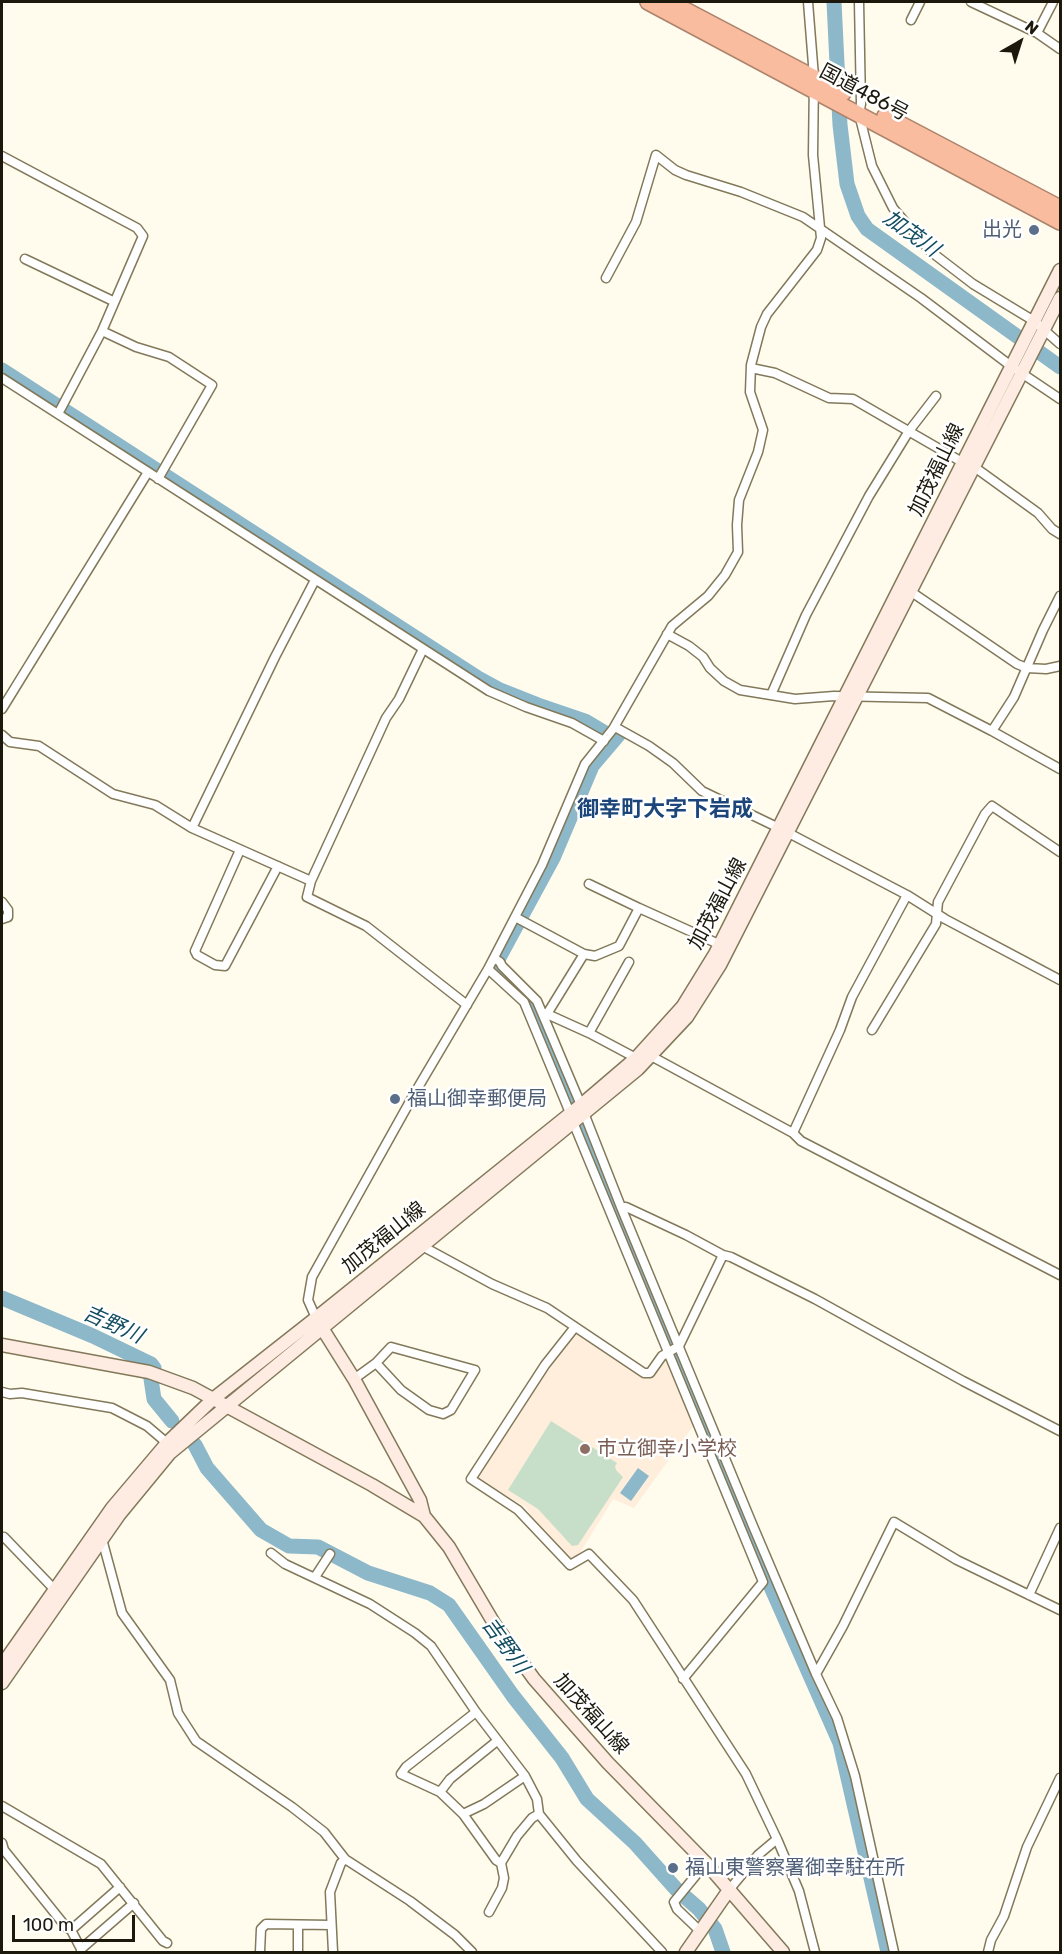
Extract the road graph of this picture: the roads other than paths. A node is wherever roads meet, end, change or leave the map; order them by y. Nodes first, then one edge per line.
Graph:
1 (648, 2) edge
2 (670, 2) edge
3 (807, 2) edge
4 (859, 2) edge
5 (920, 2) edge
6 (975, 2) edge
7 (1053, 2) edge
8 (911, 20) dead end
9 (1037, 33) junction
10 (1060, 49) edge
11 (814, 83) junction
12 (860, 109) junction
13 (2, 156) edge
14 (1060, 208) edge
15 (1060, 222) edge
16 (821, 228) junction
17 (26, 259) dead end
18 (1060, 270) edge
19 (606, 278) dead end
20 (1060, 298) edge
21 (113, 301) junction
22 (1037, 328) junction
23 (102, 331) junction
24 (1060, 344) edge
25 (1017, 367) junction
26 (751, 368) junction
27 (2, 378) edge
28 (936, 396) dead end
29 (1060, 399) edge
30 (60, 409) junction
31 (909, 431) junction
32 (968, 464) junction
33 (148, 472) junction
34 (158, 479) junction
35 (1060, 534) edge
36 (315, 580) junction
37 (910, 591) junction
38 (1060, 596) edge
39 (667, 634) junction
40 (423, 649) junction
41 (1060, 666) edge
42 (1027, 668) junction
43 (771, 695) junction
44 (851, 697) junction
45 (2, 709) edge
46 (992, 731) junction
47 (609, 734) junction
48 (2, 735) edge
49 (1060, 770) edge
50 (192, 828) junction
51 (783, 831) junction
52 (240, 850) junction
53 (1060, 852) edge
54 (278, 867) junction
55 (311, 881) junction
56 (589, 884) dead end
57 (907, 894) junction
58 (2, 902) edge
59 (639, 908) junction
60 (938, 913) junction
61 (2, 919) edge
62 (517, 919) junction
63 (724, 946) junction
64 (584, 954) junction
65 (496, 959) junction
66 (629, 962) dead end
67 (488, 969) junction
68 (1060, 980) edge
69 (467, 1005) junction
70 (539, 1015) junction
71 (872, 1030) dead end
72 (589, 1033) junction
73 (651, 1056) junction
74 (636, 1058) junction
75 (577, 1113) junction
76 (793, 1133) junction
77 (621, 1207) junction
78 (422, 1246) junction
79 (723, 1255) junction
80 (1060, 1275) edge
81 (319, 1323) junction
82 (575, 1328) junction
83 (2, 1345) edge
84 (673, 1350) junction
85 (376, 1363) junction
86 (354, 1379) junction
87 (2, 1392) edge
88 (213, 1399) junction
89 (227, 1405) junction
90 (1060, 1431) edge
91 (167, 1443) junction
92 (424, 1516) junction
93 (1060, 1528) edge
94 (4, 1537) dead end
95 (102, 1539) junction
96 (271, 1553) dead end
97 (330, 1554) dead end
98 (315, 1577) junction
99 (54, 1589) junction
100 (1029, 1595) junction
101 (1060, 1610) edge
102 (2, 1665) edge
103 (816, 1674) junction
104 (683, 1679) junction
105 (2, 1683) edge
106 (476, 1712) junction
107 (498, 1741) junction
108 (525, 1776) junction
109 (1060, 1778) edge
110 (440, 1792) junction
111 (2, 1806) edge
112 (463, 1814) junction
113 (539, 1814) junction
114 (777, 1839) junction
115 (2, 1843) edge
116 (345, 1859) junction
117 (501, 1863) junction
118 (706, 1863) junction
119 (120, 1887) junction
120 (729, 1890) junction
121 (134, 1903) junction
122 (489, 1912) dead end
123 (706, 1923) junction
124 (331, 1925) junction
125 (298, 1926) junction
126 (70, 1930) junction
127 (167, 1943) dead end
128 (81, 1951) edge
129 (988, 1952) edge
130 (260, 1953) edge
131 (298, 1953) edge
132 (333, 1953) edge
133 (472, 1953) edge
134 (662, 1953) edge
135 (686, 1953) edge
136 (783, 1953) edge
137 (815, 1953) edge
138 (894, 1953) edge

1 - 11 highway, 国道486号
2 - 11 highway, 国道486号
3 - 11 street
4 - 12 street
5 - 8 street
6 - 9 street
7 - 9 street
9 - 10 street
11 - 12 highway, 国道486号
11 - 16 street
12 - 14 highway, 国道486号
12 - 15 highway, 国道486号
12 - 22 street
13 - 21 street
16 - 19 street
16 - 25 street
16 - 26 street
17 - 21 street
18 - 22 main road, 加茂福山線
20 - 22 main road, 加茂福山線
21 - 23 street
22 - 24 street
22 - 25 main road, 加茂福山線
23 - 30 street
23 - 34 street
25 - 29 street
25 - 32 main road, 加茂福山線
26 - 31 street
26 - 39 street
27 - 30 street
28 - 31 street
30 - 33 street
31 - 32 street
31 - 43 street
32 - 35 street
32 - 37 main road, 加茂福山線
32 - 44 main road, 加茂福山線
33 - 34 street
33 - 45 street
34 - 36 street
36 - 40 street
36 - 50 street
37 - 42 street
37 - 44 main road, 加茂福山線
38 - 42 street
39 - 43 street
39 - 47 street
40 - 47 street
40 - 55 street
41 - 42 street
42 - 46 street
43 - 44 street
44 - 46 street
44 - 51 main road, 加茂福山線
46 - 49 street
47 - 51 street
47 - 62 street
48 - 50 street
50 - 52 street
51 - 57 street
51 - 63 main road, 加茂福山線
52 - 54 street
52 - 54 street
53 - 60 street
54 - 55 street
55 - 69 street
56 - 59 street
57 - 60 street
57 - 76 street
58 - 61 street
59 - 63 street
59 - 64 street
60 - 68 street
60 - 71 street
62 - 64 street
62 - 65 street
63 - 73 main road, 加茂福山線
63 - 74 main road, 加茂福山線
64 - 70 street
65 - 67 street
65 - 70 street
66 - 72 street
67 - 69 street
67 - 70 street
69 - 81 street
70 - 72 street
70 - 75 street
70 - 75 street
72 - 74 street
73 - 74 street
73 - 75 main road, 加茂福山線
73 - 76 street
74 - 75 main road, 加茂福山線
75 - 77 street
75 - 78 main road, 加茂福山線
75 - 81 main road, 加茂福山線
75 - 84 street
76 - 80 street
77 - 79 street
77 - 84 street
78 - 81 main road, 加茂福山線
78 - 82 street
79 - 84 street
79 - 90 street
81 - 86 main road
81 - 88 main road, 加茂福山線
81 - 89 main road, 加茂福山線
82 - 84 street
82 - 104 street
83 - 88 main road
84 - 103 street
84 - 104 street
85 - 85 street
85 - 86 street
86 - 92 main road
87 - 91 street
88 - 89 main road, 加茂福山線
88 - 91 main road, 加茂福山線
89 - 92 main road, 加茂福山線
89 - 95 main road, 加茂福山線
91 - 99 main road, 加茂福山線
92 - 118 main road, 加茂福山線
93 - 100 street
94 - 99 street
95 - 105 main road, 加茂福山線
95 - 116 street
96 - 98 street
97 - 98 street
98 - 106 street
99 - 102 main road, 加茂福山線
100 - 101 street
100 - 103 street
103 - 138 street
104 - 114 street
106 - 107 street
106 - 110 street
107 - 108 street
107 - 110 street
108 - 112 street
108 - 113 street
109 - 129 street
110 - 112 street
111 - 119 street
112 - 117 street
113 - 117 street
113 - 134 street
114 - 120 street
114 - 137 street
115 - 126 street
116 - 124 street
116 - 133 street
117 - 122 street
118 - 120 main road, 加茂福山線
118 - 123 street
119 - 121 street
119 - 126 street
120 - 123 main road
120 - 136 main road, 加茂福山線
121 - 127 street
121 - 128 street
123 - 135 main road
124 - 125 street
124 - 132 street
125 - 130 street
125 - 131 street
126 - 128 street

